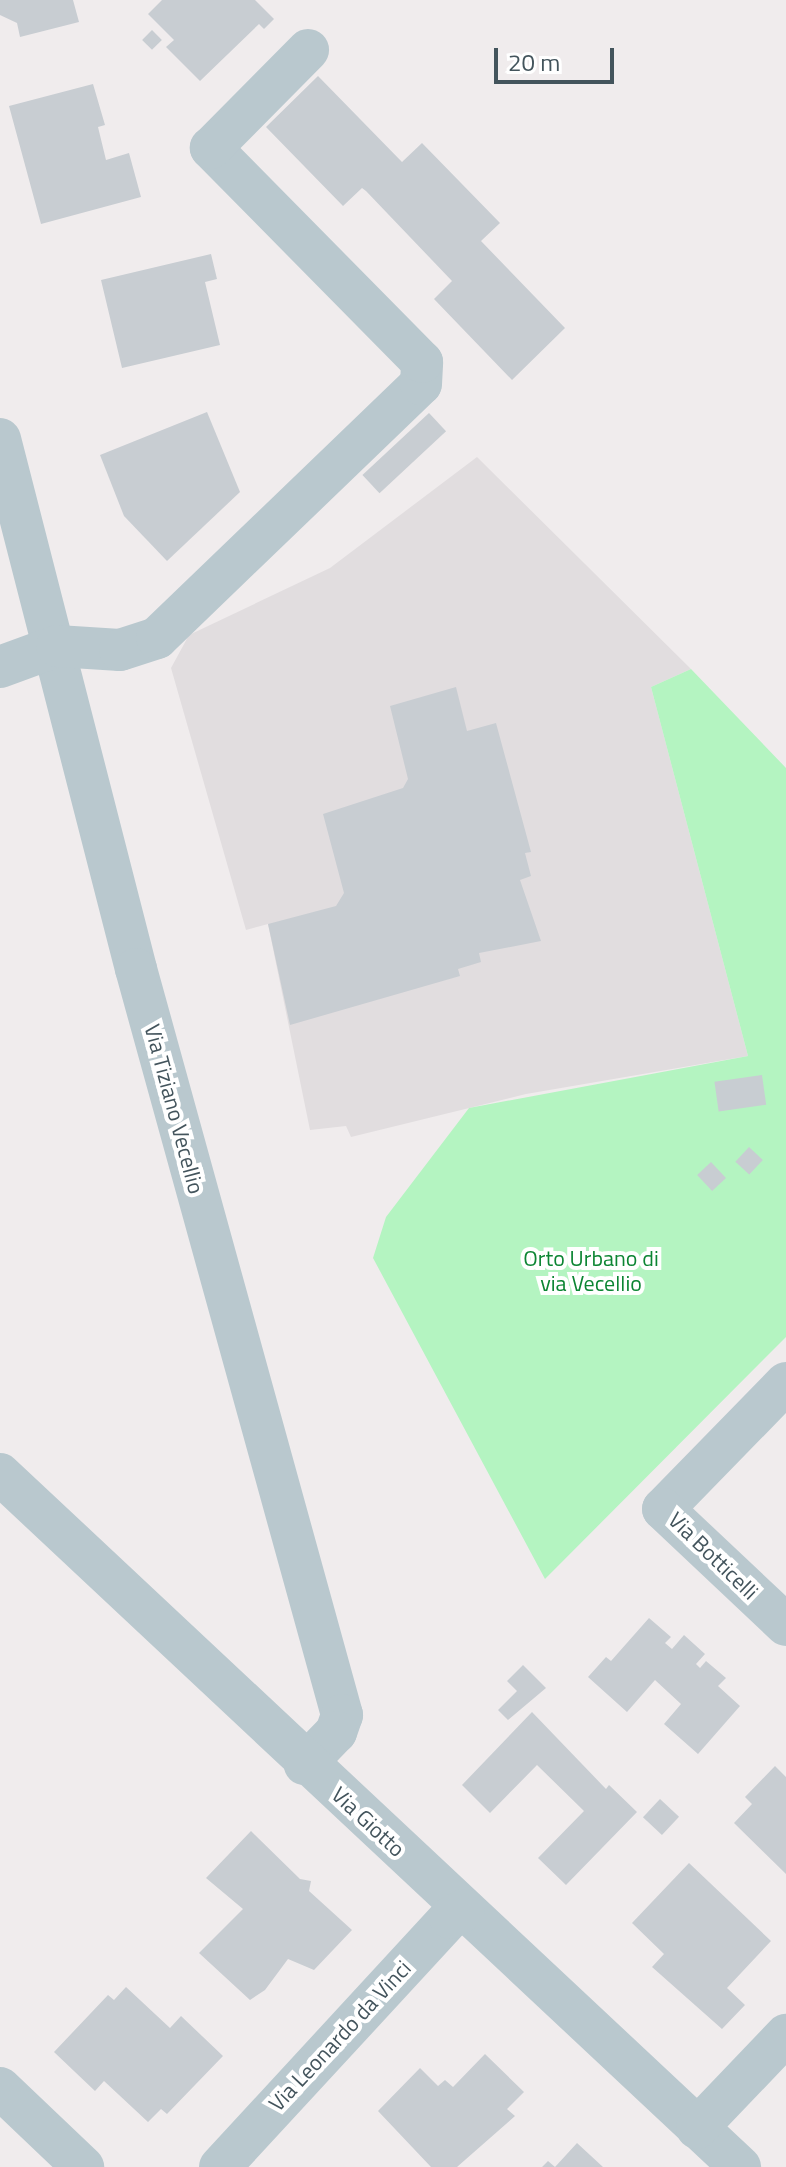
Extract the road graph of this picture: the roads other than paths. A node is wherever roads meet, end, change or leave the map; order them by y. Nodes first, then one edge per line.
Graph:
1 (308, 50) dead end
2 (0, 439) edge
3 (57, 646) junction
4 (0, 667) edge
5 (786, 1383) edge
6 (0, 1474) edge
7 (786, 1625) edge
8 (305, 1764) junction
9 (464, 1910) junction
10 (786, 2035) edge
11 (0, 2088) edge
12 (697, 2128) junction
13 (83, 2167) edge
14 (220, 2167) edge
15 (740, 2167) edge

1 - 3 street
2 - 3 street, Via Tiziano Vecellio
3 - 4 street
3 - 8 street, Via Tiziano Vecellio
5 - 7 street, Via Botticelli
6 - 8 street, Via Giotto
8 - 9 street, Via Giotto
9 - 12 street, Via Giotto
9 - 14 street, Via Leonardo da Vinci
10 - 12 street
11 - 13 street
12 - 15 street, Via Giotto

